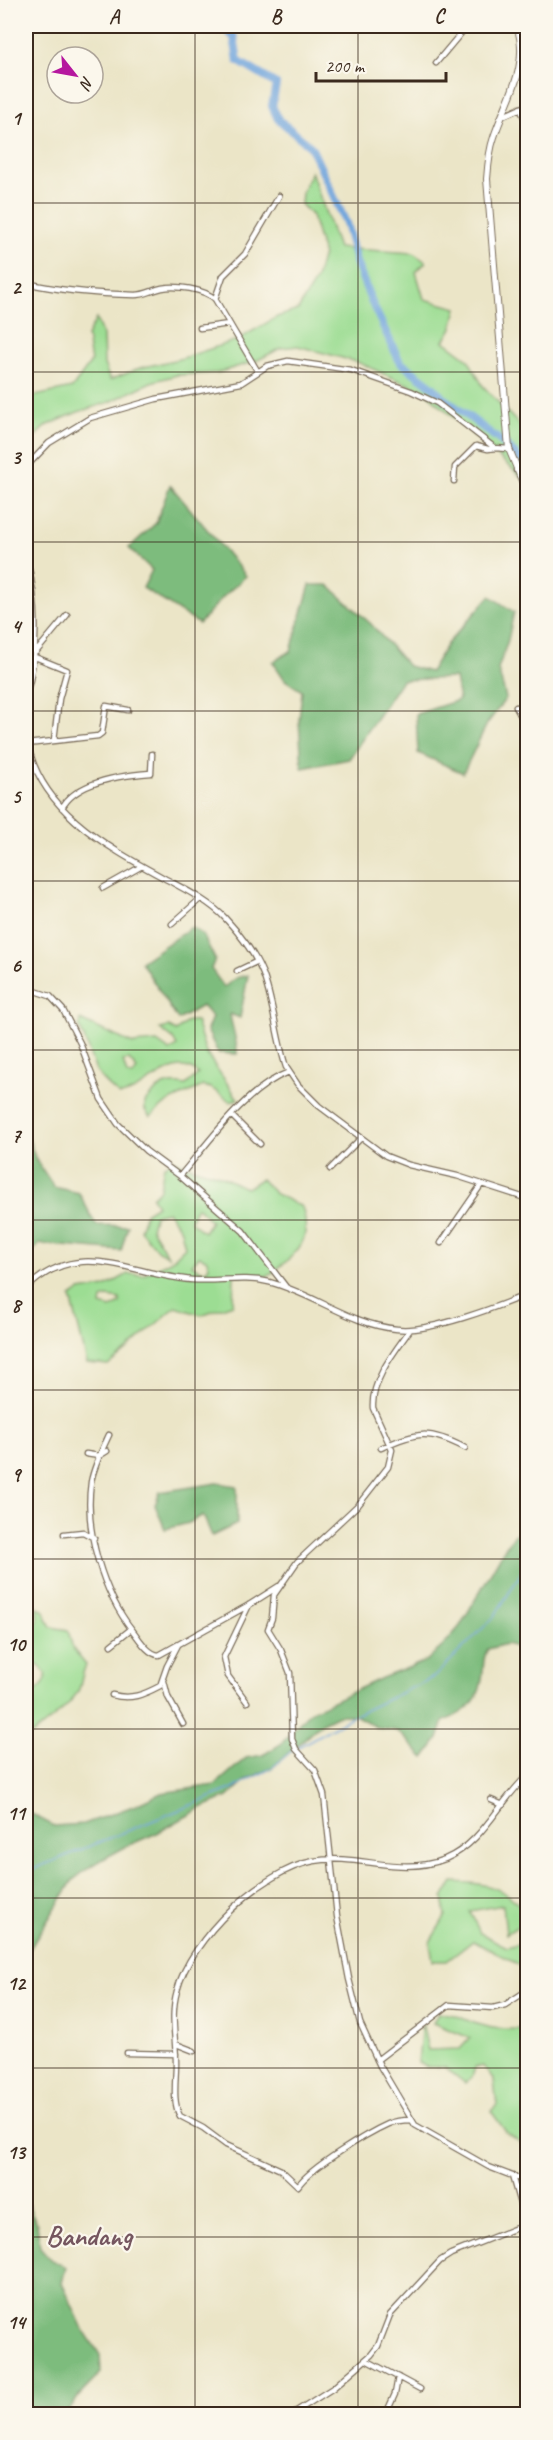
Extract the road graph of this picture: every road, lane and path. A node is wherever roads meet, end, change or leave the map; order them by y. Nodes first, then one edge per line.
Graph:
1 (467, 26) edge
2 (516, 26) edge
3 (436, 63) dead end
4 (528, 105) edge
5 (520, 108) junction
6 (502, 116) junction
7 (528, 126) edge
8 (279, 196) dead end
9 (26, 283) edge
10 (215, 299) junction
11 (228, 324) junction
12 (200, 328) dead end
13 (258, 372) junction
14 (495, 448) junction
15 (509, 449) junction
16 (26, 467) edge
17 (516, 470) junction
18 (528, 476) edge
19 (454, 481) dead end
20 (528, 495) edge
21 (26, 556) edge
22 (67, 615) dead end
23 (26, 656) edge
24 (35, 657) junction
25 (26, 696) edge
26 (516, 707) dead end
27 (128, 710) dead end
28 (528, 729) edge
29 (26, 733) edge
30 (54, 740) junction
31 (27, 746) edge
32 (152, 754) dead end
33 (34, 767) junction
34 (26, 771) edge
35 (62, 807) junction
36 (142, 866) junction
37 (103, 888) dead end
38 (200, 899) junction
39 (172, 924) dead end
40 (256, 962) junction
41 (237, 971) dead end
42 (26, 988) edge
43 (289, 1072) junction
44 (232, 1116) junction
45 (361, 1138) junction
46 (260, 1144) dead end
47 (330, 1169) dead end
48 (180, 1176) junction
49 (481, 1185) junction
50 (528, 1199) edge
51 (441, 1243) dead end
52 (26, 1289) edge
53 (288, 1289) junction
54 (528, 1294) edge
55 (410, 1330) junction
56 (109, 1435) dead end
57 (390, 1443) junction
58 (381, 1448) dead end
59 (465, 1449) dead end
60 (107, 1451) dead end
61 (86, 1454) dead end
62 (99, 1456) junction
63 (64, 1534) dead end
64 (94, 1538) junction
65 (281, 1584) junction
66 (249, 1605) junction
67 (131, 1629) junction
68 (180, 1642) junction
69 (111, 1645) dead end
70 (164, 1678) junction
71 (112, 1695) dead end
72 (247, 1702) dead end
73 (183, 1725) dead end
74 (528, 1775) edge
75 (491, 1800) dead end
76 (503, 1805) junction
77 (330, 1860) junction
78 (528, 1990) edge
79 (176, 2044) junction
80 (194, 2051) dead end
81 (128, 2053) dead end
82 (176, 2054) junction
83 (377, 2060) junction
84 (411, 2120) junction
85 (512, 2176) junction
86 (528, 2182) edge
87 (366, 2360) junction
88 (398, 2377) junction
89 (331, 2379) dead end
90 (335, 2386) junction
91 (420, 2389) dead end
92 (292, 2415) edge
93 (386, 2415) edge

1 - 3 street
2 - 6 main road
4 - 5 street
5 - 6 street
5 - 7 street
6 - 15 main road
8 - 10 street
9 - 10 street
10 - 11 street
11 - 12 street
11 - 13 street
13 - 14 street
13 - 16 street
14 - 15 street
14 - 19 street
15 - 17 main road
17 - 18 street
17 - 20 main road
21 - 24 street
22 - 24 street
23 - 24 street
24 - 25 street
24 - 30 street
26 - 28 street
27 - 30 street
29 - 31 street
30 - 31 street
31 - 33 street
32 - 35 street
33 - 34 street
33 - 35 street
35 - 36 street
36 - 37 street
36 - 38 street
38 - 39 street
38 - 40 street
40 - 41 street
40 - 43 street
42 - 48 street
43 - 44 street
43 - 45 street
44 - 46 street
44 - 48 street
45 - 47 street
45 - 49 street
48 - 53 street
49 - 50 street
49 - 51 street
52 - 53 street
53 - 55 street
54 - 55 street
55 - 57 street
56 - 62 street
57 - 58 street
57 - 59 street
57 - 65 street
60 - 62 street
61 - 62 street
62 - 64 street
63 - 64 street
64 - 67 street
65 - 66 street
65 - 77 street
66 - 68 street
66 - 72 street
67 - 68 street
67 - 69 street
68 - 70 street
70 - 71 street
70 - 73 street
74 - 76 street
75 - 76 street
76 - 77 street
77 - 79 street
77 - 83 street
78 - 83 street
79 - 80 street
79 - 82 street
81 - 82 street
82 - 84 street
83 - 84 street
84 - 85 street
85 - 86 street
85 - 87 street
87 - 88 street
87 - 90 street
88 - 91 street
88 - 93 street
89 - 90 street
90 - 92 street

